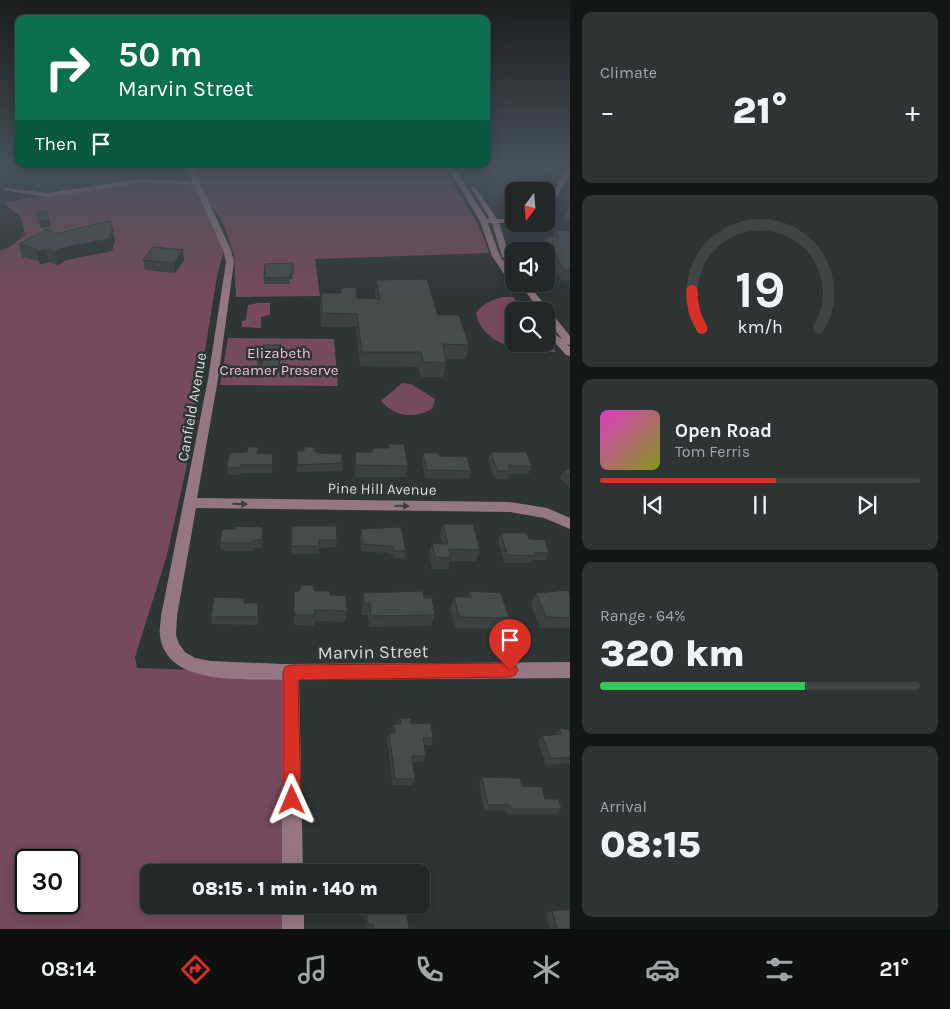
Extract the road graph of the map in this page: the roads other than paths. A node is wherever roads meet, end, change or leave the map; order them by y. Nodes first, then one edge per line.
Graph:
1 (210, 209) edge
2 (477, 209) edge
3 (487, 209) edge
4 (484, 221) junction
5 (495, 221) junction
6 (505, 221) edge
7 (505, 256) edge
8 (505, 270) edge
9 (530, 292) edge
10 (538, 302) edge
11 (555, 323) edge
12 (555, 336) edge
13 (570, 342) edge
14 (570, 353) edge
15 (191, 503) junction
16 (570, 524) edge
17 (179, 657) joint
18 (570, 670) edge
19 (290, 672) junction
20 (293, 864) edge
21 (293, 914) edge
22 (293, 929) edge

1 - 15 street, Canfield Avenue
2 - 4 street
3 - 5 street
4 - 5 street
4 - 8 street
5 - 6 street
5 - 7 street
9 - 10 street
11 - 13 street
12 - 14 street
15 -> 16 street, Pine Hill Avenue
15 - 17 street, Canfield Avenue
17 - 19 street, Marvin Street
18 - 19 street, Marvin Street
19 - 20 street
21 - 22 street

